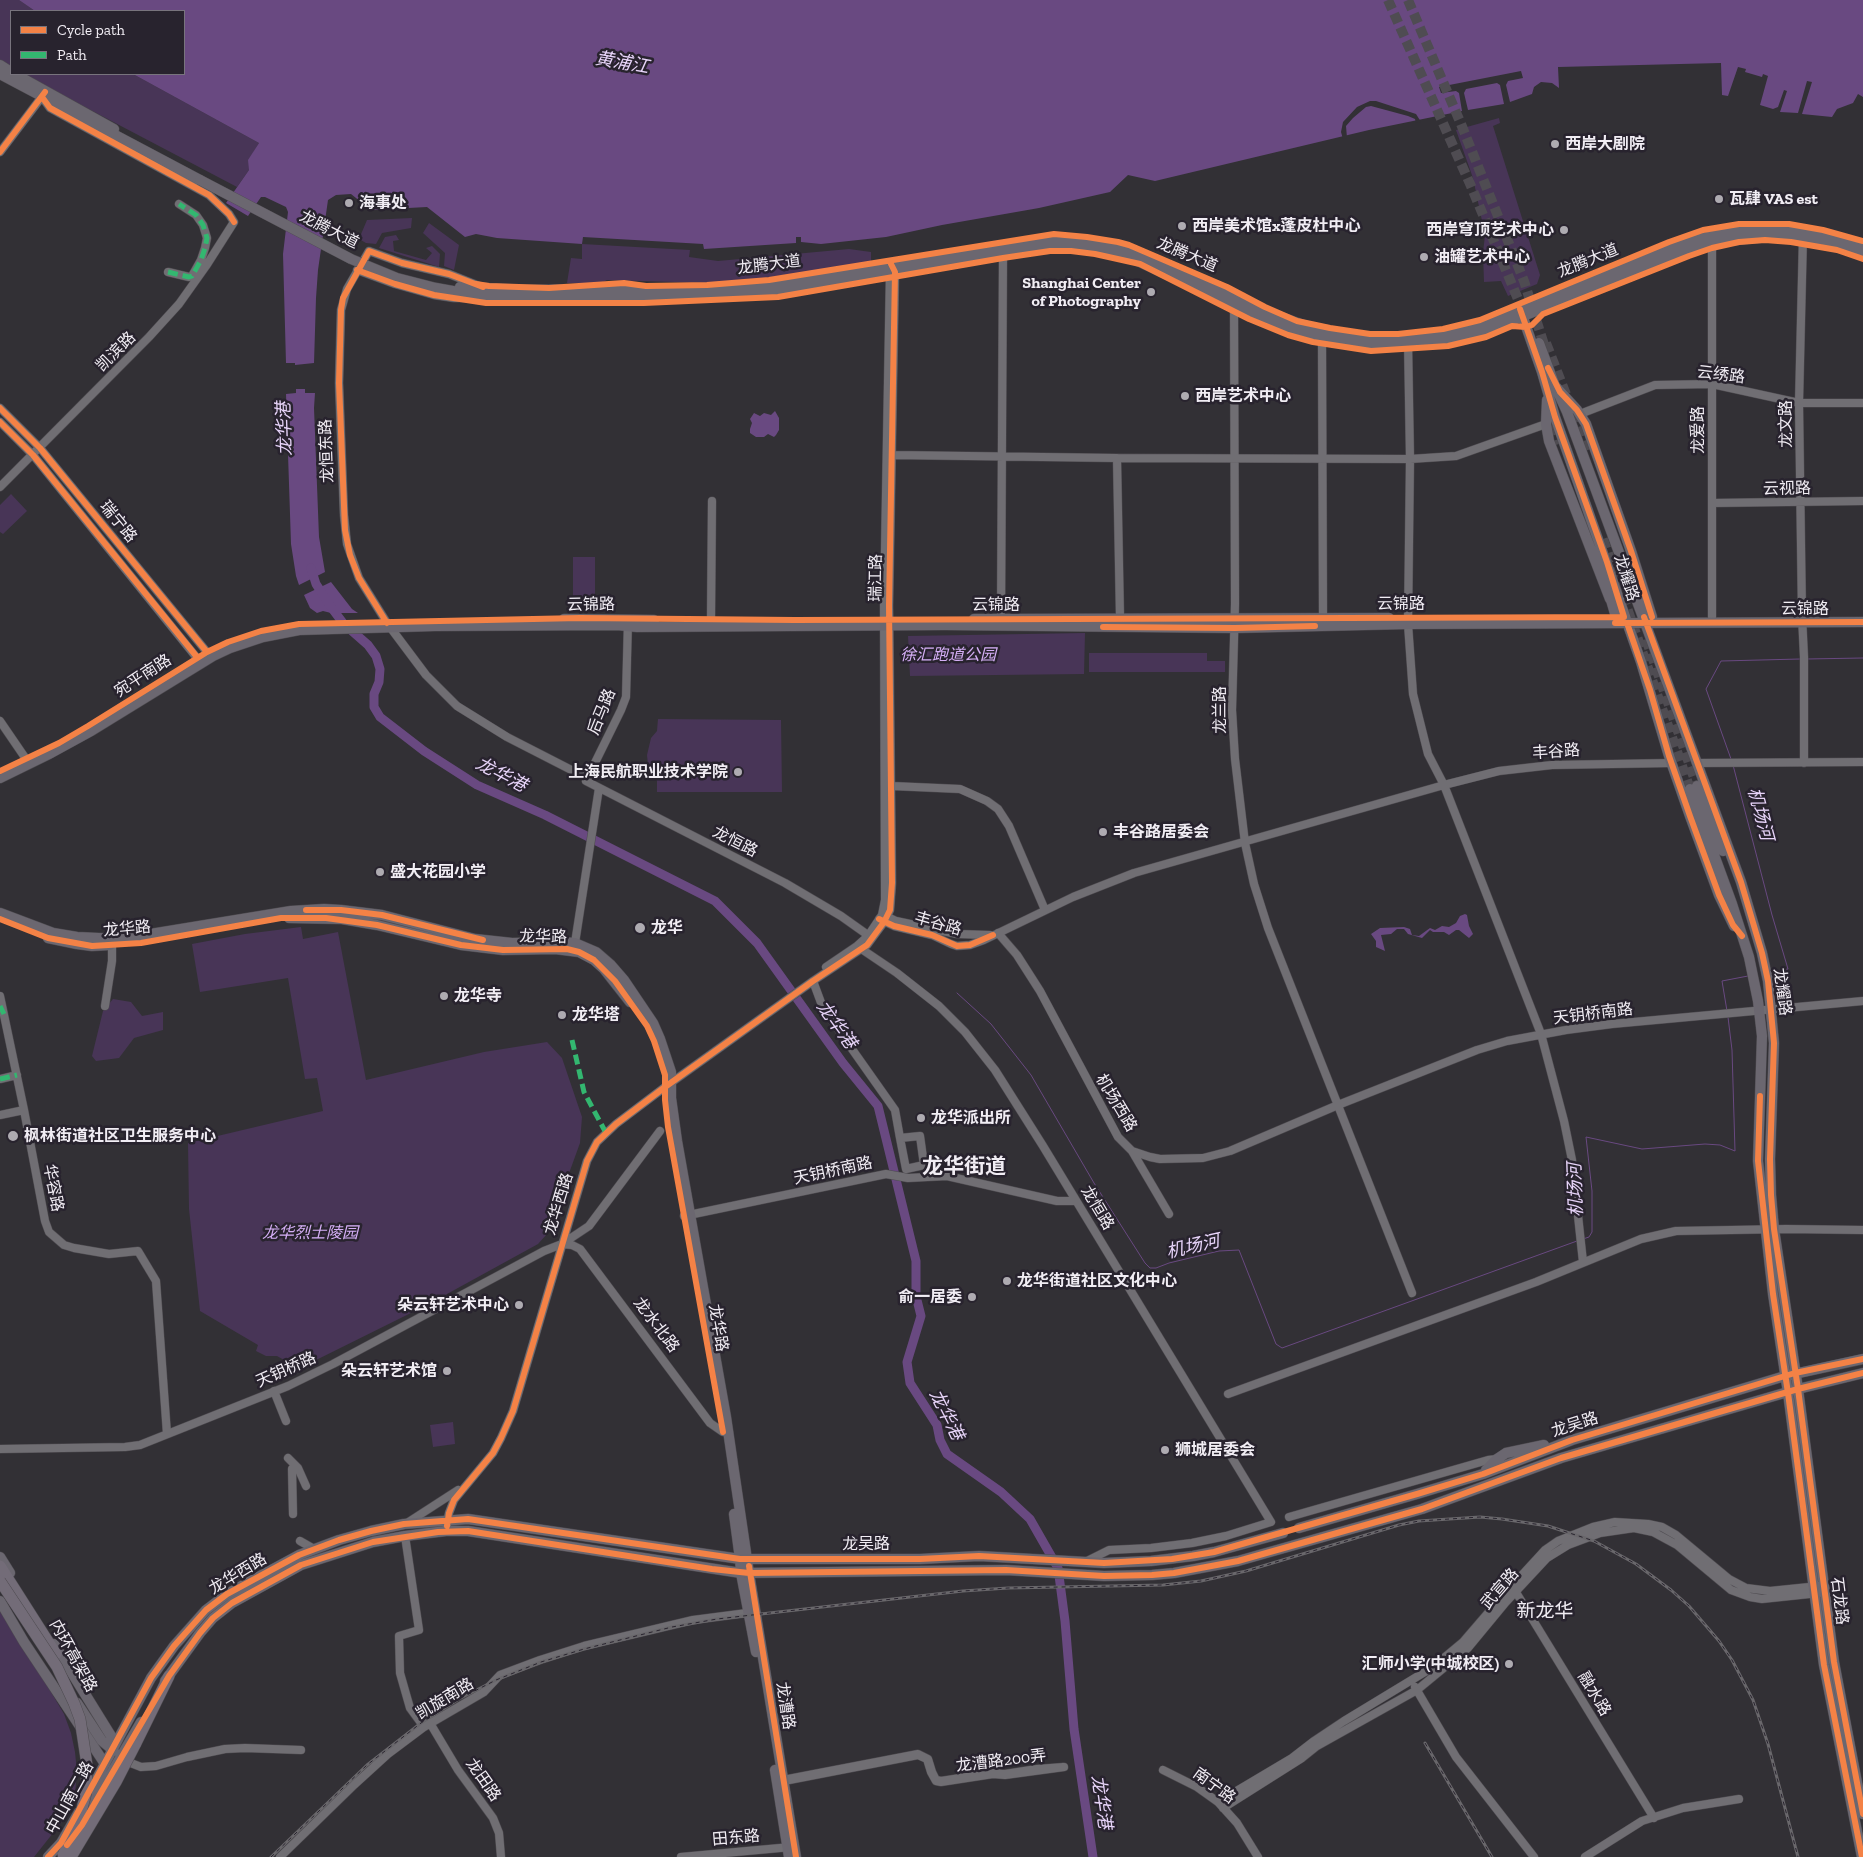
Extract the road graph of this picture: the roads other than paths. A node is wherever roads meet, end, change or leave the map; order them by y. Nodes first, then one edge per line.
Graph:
1 (0, 74) edge
2 (16, 75) edge
3 (44, 94) junction
4 (0, 152) edge
5 (179, 204) dead end
6 (1803, 232) junction
7 (1712, 244) junction
8 (1863, 245) edge
9 (1003, 254) junction
10 (1863, 254) edge
11 (358, 270) junction
12 (892, 270) junction
13 (168, 272) dead end
14 (485, 292) junction
15 (1234, 301) junction
16 (1524, 310) junction
17 (1408, 338) junction
18 (1322, 339) junction
19 (1542, 372) junction
20 (1712, 384) junction
21 (1555, 386) junction
22 (1800, 403) junction
23 (1863, 403) edge
24 (0, 408) edge
25 (1580, 414) junction
26 (0, 422) edge
27 (1546, 424) junction
28 (1559, 444) tunnel mouth
29 (40, 448) junction
30 (1588, 451) tunnel mouth
31 (33, 455) junction
32 (892, 455) junction
33 (1002, 455) junction
34 (1234, 457) junction
35 (1117, 458) junction
36 (1322, 458) junction
37 (1410, 459) junction
38 (0, 487) edge
39 (712, 501) dead end
40 (1863, 501) edge
41 (1800, 502) junction
42 (1712, 503) junction
43 (1614, 598) junction
44 (1645, 613) junction
45 (1863, 616) edge
46 (1712, 617) junction
47 (1120, 618) junction
48 (1323, 618) junction
49 (711, 619) junction
50 (1001, 619) junction
51 (1622, 619) junction
52 (1802, 619) junction
53 (1408, 621) junction
54 (628, 622) junction
55 (1863, 622) edge
56 (888, 623) junction
57 (1235, 623) junction
58 (370, 626) junction
59 (390, 626) junction
60 (209, 655) junction
61 (199, 660) junction
62 (0, 721) edge
63 (26, 759) junction
64 (1863, 762) edge
65 (1672, 763) junction
66 (1698, 763) junction
67 (1804, 763) junction
68 (0, 771) edge
69 (0, 778) edge
70 (586, 779) junction
71 (1444, 785) junction
72 (892, 786) junction
73 (599, 788) junction
74 (1245, 843) junction
75 (1045, 910) junction
76 (0, 913) edge
77 (883, 918) junction
78 (0, 920) edge
79 (996, 934) junction
80 (872, 935) junction
81 (1742, 936) junction
82 (575, 944) junction
83 (112, 945) junction
84 (1760, 945) junction
85 (859, 948) junction
86 (813, 981) junction
87 (0, 996) edge
88 (1863, 1001) edge
89 (0, 1006) edge
90 (105, 1006) dead end
91 (1772, 1009) junction
92 (1760, 1010) junction
93 (4, 1014) junction
94 (1541, 1034) junction
95 (17, 1075) junction
96 (0, 1079) edge
97 (668, 1085) junction
98 (1338, 1105) junction
99 (24, 1110) junction
100 (0, 1115) edge
101 (1311, 1117) joint
102 (660, 1131) dead end
103 (900, 1138) junction
104 (1132, 1151) junction
105 (1076, 1201) junction
106 (1169, 1214) dead end
107 (686, 1215) junction
108 (1769, 1229) junction
109 (1863, 1230) edge
110 (562, 1244) junction
111 (1583, 1262) junction
112 (1412, 1294) dead end
113 (1863, 1359) edge
114 (1795, 1373) junction
115 (1863, 1373) edge
116 (1785, 1376) junction
117 (274, 1391) junction
118 (1793, 1391) junction
119 (1228, 1394) dead end
120 (286, 1420) dead end
121 (726, 1432) junction
122 (167, 1434) junction
123 (1572, 1440) junction
124 (0, 1449) edge
125 (288, 1458) dead end
126 (1496, 1459) junction
127 (292, 1469) dead end
128 (1483, 1474) junction
129 (466, 1485) junction
130 (306, 1486) dead end
131 (293, 1514) dead end
132 (1289, 1517) dead end
133 (447, 1520) junction
134 (1271, 1522) joint
135 (404, 1524) junction
136 (1299, 1528) dead end
137 (446, 1531) junction
138 (1283, 1533) dead end
139 (405, 1536) junction
140 (300, 1541) dead end
141 (314, 1550) junction
142 (0, 1556) edge
143 (744, 1559) junction
144 (1086, 1562) junction
145 (0, 1566) edge
146 (745, 1573) junction
147 (0, 1581) edge
148 (0, 1585) edge
149 (1514, 1589) junction
150 (1818, 1590) junction
151 (2, 1596) edge
152 (747, 1613) junction
153 (36, 1635) junction
154 (169, 1676) junction
155 (1411, 1682) junction
156 (1417, 1690) junction
157 (427, 1725) junction
158 (112, 1750) junction
159 (300, 1750) dead end
160 (121, 1759) junction
161 (105, 1764) junction
162 (1163, 1770) dead end
163 (1855, 1779) edge
164 (783, 1780) junction
165 (1739, 1800) dead end
166 (1220, 1805) junction
167 (1863, 1814) edge
168 (1654, 1818) junction
169 (790, 1850) edge
170 (48, 1857) edge
171 (60, 1857) edge
172 (70, 1857) edge
173 (280, 1857) edge
174 (501, 1857) edge
175 (680, 1857) edge
176 (796, 1857) edge
177 (1258, 1857) edge
178 (1534, 1857) edge
179 (1585, 1857) edge
180 (1862, 1857) edge

1 - 3 main road, 龙腾大道
2 - 3 main road, 龙腾大道
3 - 4 street
3 - 14 main road, 龙腾大道, bridge
3 - 29 street, 凯滨路
5 - 13 street
6 - 7 main road, 龙腾大道
6 - 8 main road, 龙腾大道
6 - 10 main road, 龙腾大道
6 - 16 main road, 龙腾大道
6 - 22 street, 龙文路
7 - 16 main road, 龙腾大道
7 - 20 street, 龙爱路
9 - 12 main road, 龙腾大道
9 - 15 main road, 龙腾大道
9 - 33 street
11 - 14 street
11 - 14 street, 龙恒东路
11 - 59 street, 龙恒东路
12 - 14 main road, 龙腾大道
12 - 15 main road, 龙腾大道
12 - 32 street, 瑞江路
12 - 56 street, 瑞江路
15 - 17 main road, 龙腾大道
15 - 18 main road, 龙腾大道
15 - 34 street, 龙兰路
16 - 17 main road, 龙腾大道
16 - 19 main road, 龙耀路
16 - 21 main road, 龙耀路
17 - 18 main road, 龙腾大道
17 - 37 street
18 - 36 street
19 - 27 main road, 龙耀路
19 - 43 main road, 龙耀路
20 - 22 street, 云绣路
20 - 25 street, 云绣路
20 - 42 street, 龙爱路
21 - 25 main road, 龙耀路
21 - 44 main road, 龙耀路
22 - 23 street, 云绣路
22 - 41 street, 龙文路
24 - 29 street, 瑞宁路
25 - 44 main road, 龙耀路
26 - 31 street, 瑞宁路
27 - 37 street
27 - 43 main road, 龙耀路
28 - 43 main road
29 - 31 street, 凯滨路
29 - 60 street, 瑞宁路
30 - 44 main road
31 - 38 street, 凯滨路
31 - 61 street, 瑞宁路
32 - 33 street
32 - 56 street, 瑞江路
33 - 35 street
33 - 50 street
34 - 35 street
34 - 36 street
34 - 57 street, 龙兰路
35 - 47 street
36 - 37 street
36 - 48 street
37 - 53 street
39 - 49 street
40 - 41 street, 云视路
41 - 42 street, 云视路
41 - 52 street, 龙文路
42 - 46 street, 龙爱路
43 - 51 main road, 龙耀路
44 - 46 main road, 云锦路
44 - 51 main road, 云锦路
44 - 52 main road, 云锦路
44 - 66 main road, 龙耀路
45 - 52 main road, 云锦路
46 - 52 main road, 云锦路
47 - 50 main road, 云锦路
47 - 57 main road, 云锦路
48 - 53 main road, 云锦路
48 - 57 main road, 云锦路
49 - 54 main road, 云锦路
49 - 56 main road, 云锦路
50 - 56 main road, 云锦路
51 - 53 main road, 云锦路
51 - 65 main road, 龙耀路
52 - 55 main road, 云锦路
52 - 67 street, 龙文路
53 - 57 main road, 云锦路
53 - 71 street
54 - 56 main road, 云锦路
54 - 59 main road, 云锦路
54 - 70 street, 后马路
56 - 57 main road, 云锦路
56 - 72 street, 瑞江路
56 - 77 street, 瑞江路
57 - 74 street, 龙兰路
58 - 59 main road, 云锦路
58 - 60 main road, 宛平南路
58 - 60 main road, 宛平南路
59 - 70 street, 龙恒东路
60 - 61 main road, 宛平南路
61 - 63 main road, 宛平南路
61 - 69 main road, 宛平南路
62 - 63 street
63 - 68 main road, 宛平南路
64 - 67 street
65 - 71 street, 丰谷路
65 - 81 main road, 龙耀路
66 - 67 street
66 - 84 main road, 龙耀路
70 - 73 street, 龙恒路
71 - 74 street, 丰谷路
71 - 94 street
72 - 75 street
72 - 77 street, 瑞江路
73 - 80 street, 龙恒路
73 - 82 street
74 - 75 street, 丰谷路
74 - 98 street, 龙兰路
75 - 79 street, 丰谷路
76 - 82 main road, 龙华路
77 - 79 street, 丰谷路
77 - 80 street, 龙华西路
78 - 83 main road, 龙华路
79 - 104 street, 机场西路
80 - 85 street, 龙华西路
81 - 84 main road
81 - 92 main road, 龙耀路
82 - 97 main road, 龙华路
83 - 90 street
83 - 97 main road, 龙华路
84 - 91 main road, 龙耀路
85 - 86 street, 龙华西路
85 - 86 street, 龙华西路
85 - 105 street, 龙恒路
86 - 97 street, 龙华西路
86 - 103 street
87 - 93 street, 华容路
88 - 91 street, 天钥桥南路
89 - 93 street
91 - 92 street, 天钥桥南路
91 - 108 main road, 龙耀路
92 - 94 street, 天钥桥南路
92 - 108 main road, 龙耀路
93 - 95 street, 华容路
94 - 98 street, 天钥桥南路
94 - 111 street
95 - 96 street
95 - 99 street, 华容路
97 - 107 main road, 龙华路
97 - 110 street, 龙华西路
98 - 101 street, 天钥桥南路
98 - 112 street, 龙兰路
99 - 100 street
99 - 122 street, 华容路
101 - 104 street, 机场西路
102 - 110 street, 天钥桥路
103 - 103 street
104 - 106 street
105 - 107 street, 天钥桥南路
105 - 134 street, 龙恒路
107 - 121 main road, 龙华路
107 - 121 main road, 龙华路
108 - 109 street
108 - 111 street
108 - 114 main road, 龙耀路
108 - 116 main road, 龙耀路
110 - 117 street, 天钥桥路
110 - 121 street, 龙水北路
110 - 129 street, 龙华西路
111 - 119 street
113 - 114 main road, 龙吴路
114 - 116 main road, 龙吴路
114 - 118 main road, 龙耀路
115 - 118 main road, 龙吴路
116 - 118 main road, 龙耀路
116 - 123 main road, 龙吴路
117 - 120 street
117 - 122 street, 天钥桥路
118 - 146 main road, 龙吴路
118 - 150 main road, 石龙路
121 - 143 main road
122 - 124 street, 天钥桥路
123 - 126 main road
123 - 128 main road, 龙吴路
125 - 130 street
126 - 128 main road
126 - 132 street
127 - 131 street
128 - 136 main road, 龙吴路
129 - 133 street, 龙华西路
129 - 135 street
133 - 135 main road, 龙华西路
133 - 137 street, 龙华西路
133 - 143 main road, 龙吴路
134 - 144 street, 龙吴路
135 - 141 main road, 龙华西路
137 - 139 main road, 龙华西路
137 - 146 main road, 龙吴路
138 - 144 main road, 龙吴路
139 - 154 main road, 龙华西路
139 - 157 street, 龙田路
140 - 141 street
141 - 158 main road, 龙华西路
142 - 158 main road, 中山南二路
143 - 144 main road, 龙吴路
143 - 146 main road, 龙漕路
145 - 172 highway, 内环高架路, bridge
146 - 152 main road, 龙漕路
146 - 164 main road, 龙漕路
147 - 153 highway, 内环高架路, bridge
148 - 158 main road, 中山南二路
149 - 150 street
149 - 155 street
149 - 156 street, 武宣路
149 - 168 street, 融水路
150 - 163 main road, 石龙路
151 - 153 highway
151 - 161 main road, 中山南二路
152 - 157 street, 凯旋南路
152 - 169 main road, 龙漕路
153 - 171 highway, 内环高架路, bridge
154 - 160 main road, 龙华西路
154 - 172 highway, bridge
155 - 156 street
155 - 166 street
156 - 166 street, 武宣路
156 - 178 street
157 - 173 street, 凯旋南路
157 - 174 street, 龙田路
158 - 160 main road, 中山南二路
158 - 161 main road, 中山南二路
159 - 160 street
160 - 171 main road, 中山南二路
161 - 170 main road, 中山南二路
162 - 166 street, 南宁路
163 - 167 main road, 石龙路
163 - 180 main road, 石龙路
164 - 169 main road, 龙漕路
164 - 169 street, 龙漕路200弄
165 - 168 street
166 - 177 street, 南宁路
168 - 179 street
169 - 175 street, 田东路
169 - 176 main road, 龙漕路

